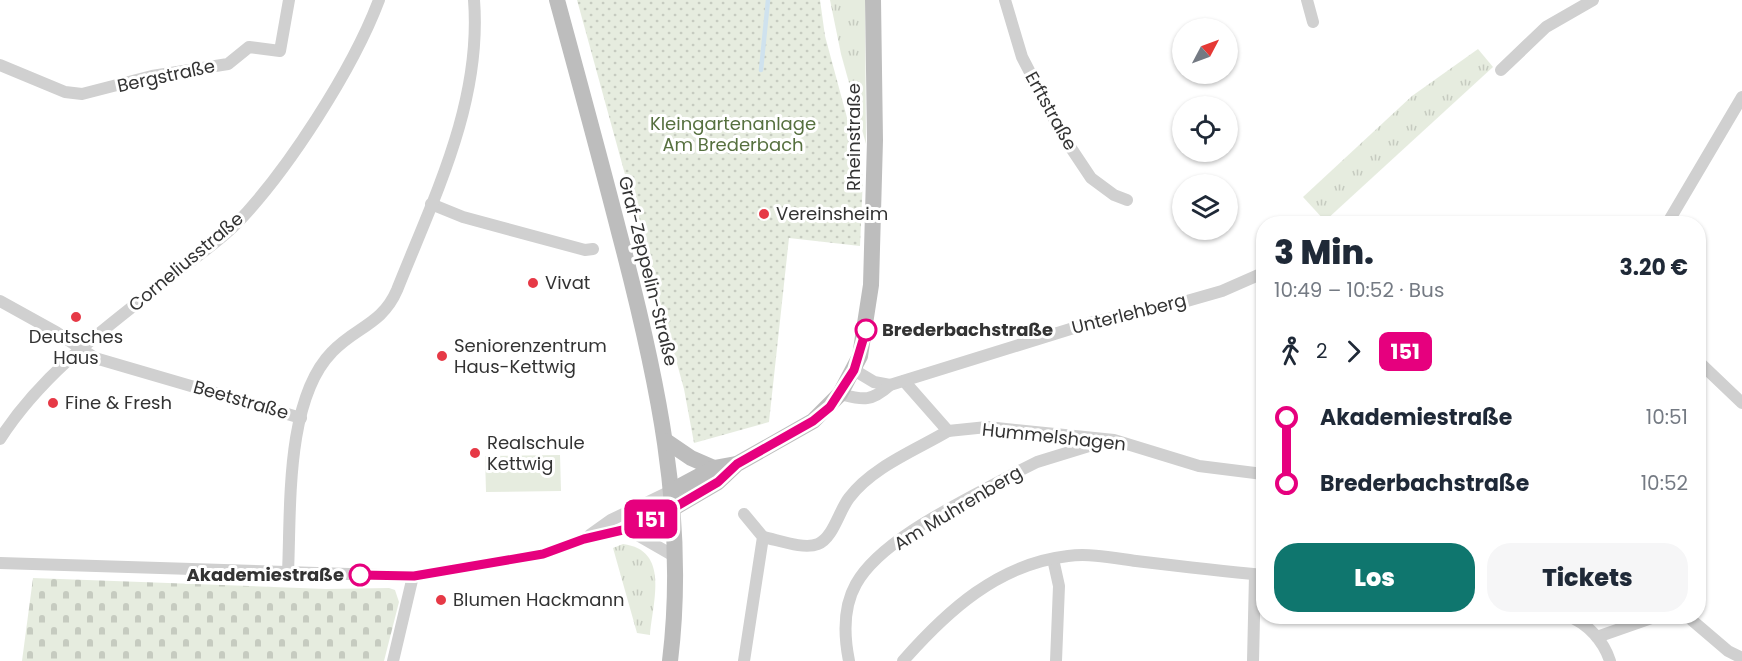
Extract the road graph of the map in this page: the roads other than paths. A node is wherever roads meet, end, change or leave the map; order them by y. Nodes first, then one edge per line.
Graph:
1 (289, 0) edge
2 (380, 0) edge
3 (474, 0) edge
4 (557, 0) edge
5 (873, 0) edge
6 (1005, 0) edge
7 (1307, 0) edge
8 (1593, 0) edge
9 (1313, 22) dead end
10 (1, 69) edge
11 (1501, 70) dead end
12 (1742, 97) edge
13 (1127, 200) dead end
14 (431, 204) junction
15 (1672, 216) edge
16 (594, 249) dead end
17 (1256, 276) edge
18 (0, 301) edge
19 (80, 348) junction
20 (1706, 369) edge
21 (854, 370) junction
22 (904, 381) junction
23 (890, 385) junction
24 (840, 394) junction
25 (1742, 403) edge
26 (300, 418) junction
27 (948, 431) junction
28 (0, 439) edge
29 (1114, 440) junction
30 (666, 441) junction
31 (737, 464) junction
32 (714, 468) junction
33 (1256, 473) edge
34 (671, 491) junction
35 (672, 509) junction
36 (744, 514) dead end
37 (627, 529) junction
38 (763, 537) junction
39 (584, 539) junction
40 (674, 556) junction
41 (1053, 559) junction
42 (0, 563) edge
43 (288, 573) junction
44 (1256, 575) edge
45 (414, 576) junction
46 (1256, 618) edge
47 (1582, 624) edge
48 (1634, 624) edge
49 (1696, 624) edge
50 (1597, 637) junction
51 (1742, 658) edge
52 (393, 661) edge
53 (669, 661) edge
54 (744, 661) edge
55 (849, 661) edge
56 (903, 661) edge
57 (1056, 661) edge
58 (1253, 661) edge
59 (1610, 661) edge

1 - 10 street, Bergstraße
2 - 19 street, Corneliusstraße
3 - 14 street
4 - 30 street, Graf-Zeppelin-Straße
5 - 21 street, Rheinstraße
6 - 13 street, Erftstraße
7 - 9 street
8 - 11 street
12 - 15 street
14 - 16 street
14 - 26 street
17 - 22 street, Unterlehberg
18 - 19 street, Beetstraße
19 - 26 street, Beetstraße
19 - 28 street, Corneliusstraße
20 - 25 street
21 - 23 street
21 - 24 street, Rheinstraße
22 - 23 street, Unterlehberg
22 - 27 street
23 - 24 street, Unterlehberg
24 - 31 street, Rheinstraße
26 - 43 street
27 - 29 street, Hummelshagen
27 - 38 street, Hummelshagen
29 - 33 street, Hummelshagen
29 - 55 street, Am Muhrenberg
30 - 32 street
30 - 34 street, Graf-Zeppelin-Straße
31 - 32 street, Rheinstraße
31 - 35 street, Rheinstraße
32 - 34 street, Rheinstraße
34 - 35 street, Graf-Zeppelin-Straße
34 - 39 street
35 - 37 street
35 - 40 street, Graf-Zeppelin-Straße
36 - 38 street
37 - 39 street
37 - 40 street
38 - 54 street
39 - 45 street
40 - 53 street, Graf-Zeppelin-Straße
41 - 44 street
41 - 56 street
41 - 57 street
42 - 43 street
43 - 45 street
45 - 52 street
46 - 58 street
47 - 50 street
48 - 50 street
49 - 51 street
50 - 59 street

